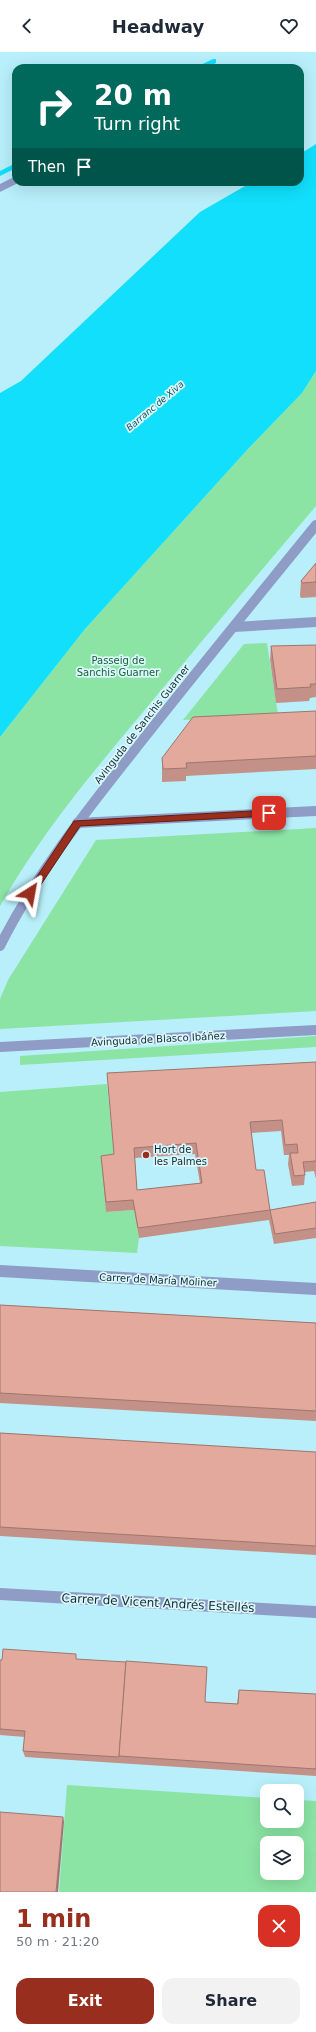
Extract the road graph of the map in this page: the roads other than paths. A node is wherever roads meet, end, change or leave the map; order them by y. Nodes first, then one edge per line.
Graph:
1 (12, 182) edge
2 (0, 188) edge
3 (316, 525) edge
4 (316, 622) edge
5 (234, 627) junction
6 (316, 811) edge
7 (77, 823) junction
8 (0, 946) edge
9 (316, 1030) edge
10 (0, 1047) edge
11 (0, 1271) edge
12 (316, 1289) edge
13 (0, 1594) edge
14 (316, 1612) edge

1 - 2 street
3 - 5 street, Avinguda de Sanchis Guarner
4 - 5 street
5 - 7 street, Avinguda de Sanchis Guarner
6 - 7 street
7 - 8 street, Avinguda de Sanchis Guarner
9 - 10 street, Avinguda de Blasco Ibáñez
11 - 12 street, Carrer de María Moliner
13 - 14 street, Carrer de Vicent Andrés Estellés

